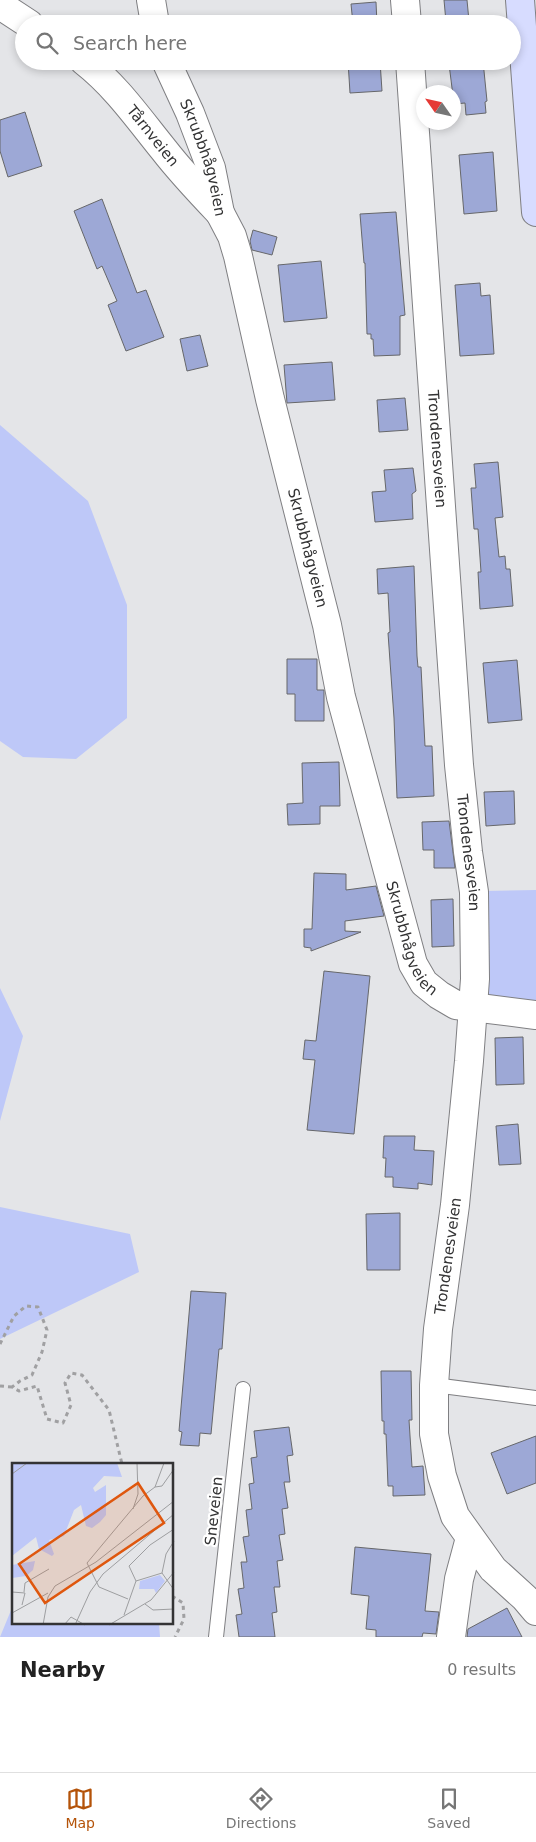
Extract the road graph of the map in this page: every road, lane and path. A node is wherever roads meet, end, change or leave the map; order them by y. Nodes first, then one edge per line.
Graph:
1 (151, 0) edge
2 (405, 0) edge
3 (520, 0) edge
4 (0, 5) edge
5 (15, 15) edge
6 (154, 15) edge
7 (406, 15) edge
8 (95, 70) edge
9 (170, 70) edge
10 (411, 70) edge
11 (536, 212) edge
12 (220, 213) junction
13 (473, 1007) junction
14 (536, 1015) edge
15 (0, 1344) edge
16 (434, 1385) junction
17 (0, 1386) edge
18 (12, 1387) junction
19 (244, 1389) dead end
20 (536, 1398) edge
21 (122, 1463) edge
22 (470, 1538) junction
23 (174, 1597) edge
24 (536, 1611) edge
25 (175, 1637) edge
26 (216, 1637) edge
27 (451, 1637) edge

1 - 6 street
2 - 7 street
3 - 11 main road
4 - 5 street
8 - 12 street, Tårnveien
9 - 12 street, Skrubbhågveien
10 - 13 street, Trondenesveien
12 - 13 street, Skrubbhågveien
13 - 14 street, Skrubbhågveien
13 - 16 street, Trondenesveien
15 - 18 path
16 - 20 lane
16 - 22 street, Trondenesveien
17 - 18 path
18 - 21 path
19 - 26 lane, Sneveien
22 - 24 street, Trondenesveien
22 - 27 street
23 - 25 path

